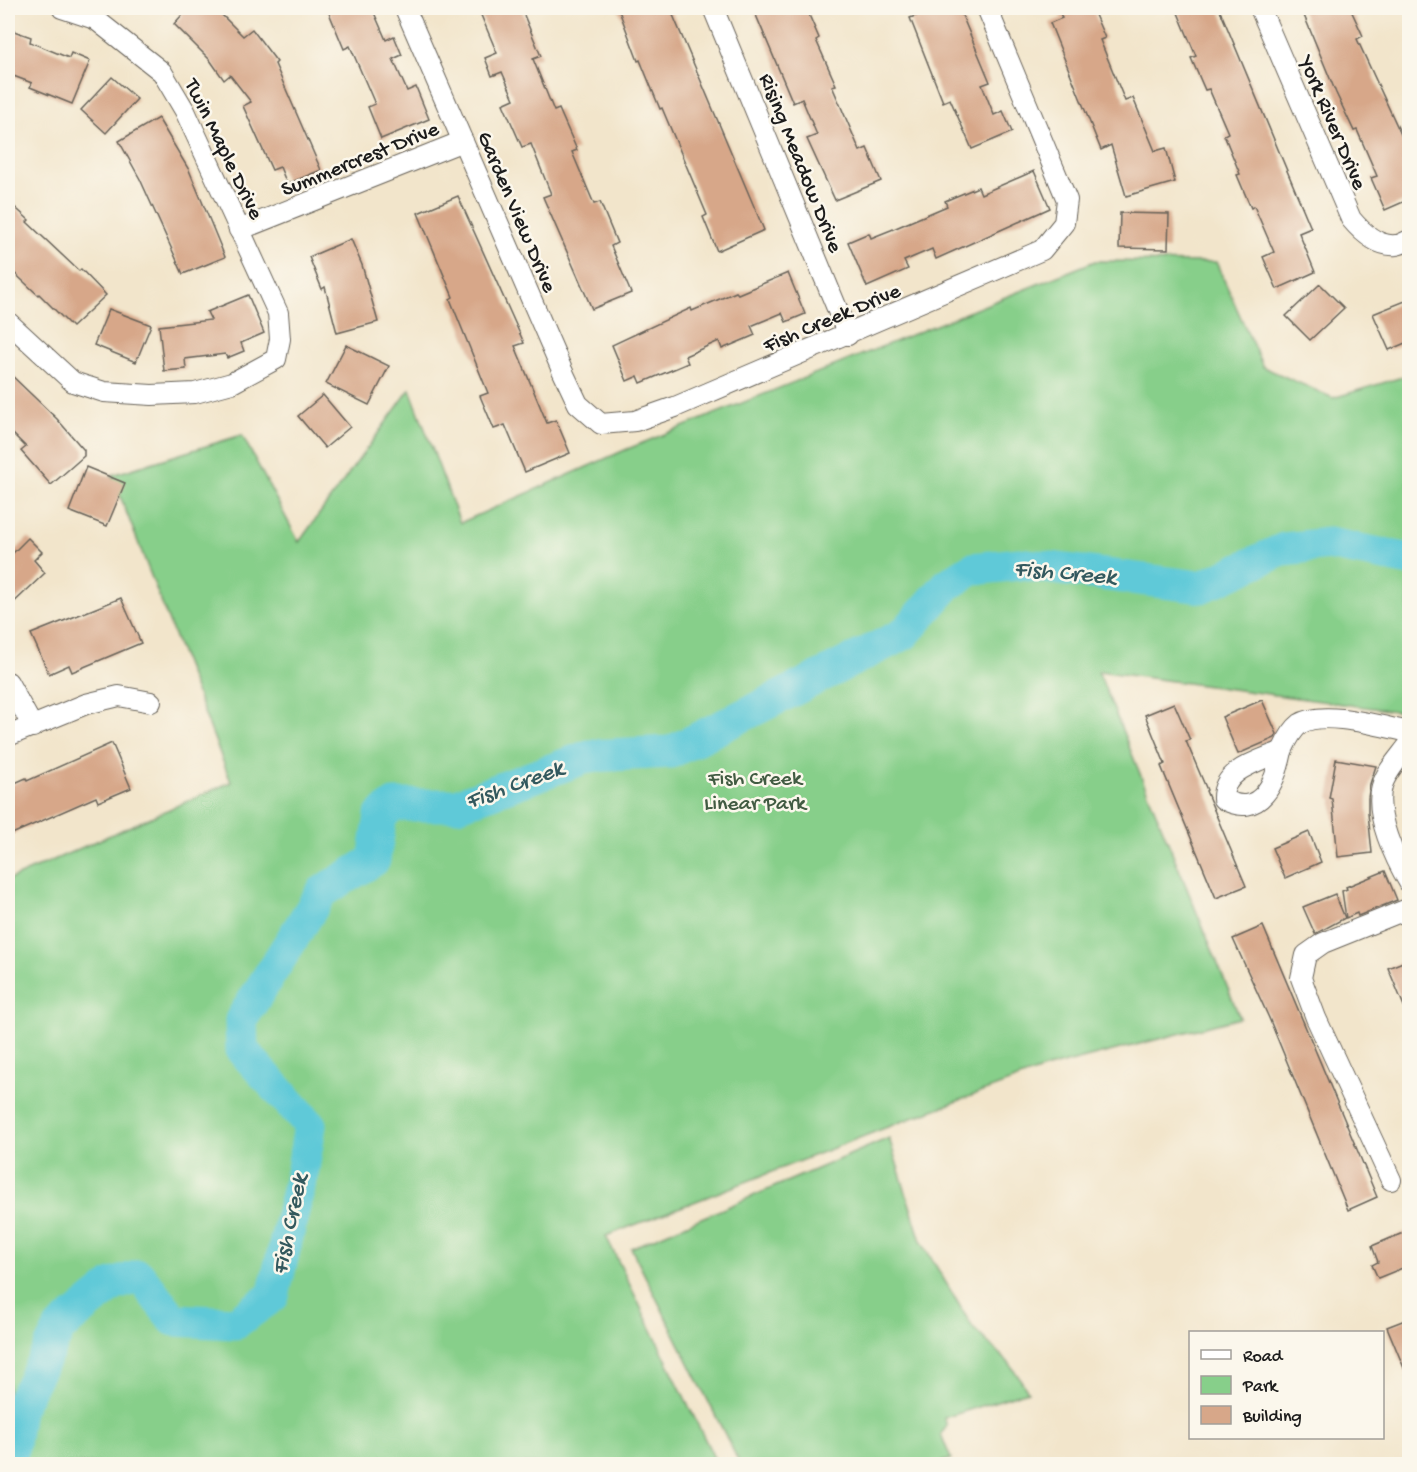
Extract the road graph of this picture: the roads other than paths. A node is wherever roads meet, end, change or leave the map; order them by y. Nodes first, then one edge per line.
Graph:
1 (62, 8) edge
2 (405, 8) edge
3 (713, 8) edge
4 (987, 8) edge
5 (1260, 8) edge
6 (463, 141) junction
7 (239, 230) junction
8 (1410, 240) edge
9 (8, 322) edge
10 (848, 335) junction
11 (601, 424) joint
12 (8, 682) edge
13 (151, 702) dead end
14 (33, 727) junction
15 (1410, 732) edge
16 (8, 736) edge
17 (1410, 742) edge
18 (1282, 751) dead end
19 (1410, 884) edge
20 (1410, 908) edge
21 (1391, 1180) dead end

1 - 7 street, Twin Maple Drive
2 - 6 street, Garden View Drive
3 - 10 street, Rising Meadow Drive
4 - 10 street, Fish Creek Drive
5 - 8 street, York River Drive
6 - 7 street, Summercrest Drive
6 - 11 street, Garden View Drive
7 - 9 street, Twin Maple Drive
10 - 11 street, Fish Creek Drive
12 - 14 street
13 - 14 street
14 - 16 street
15 - 18 street
17 - 19 street
20 - 21 street

